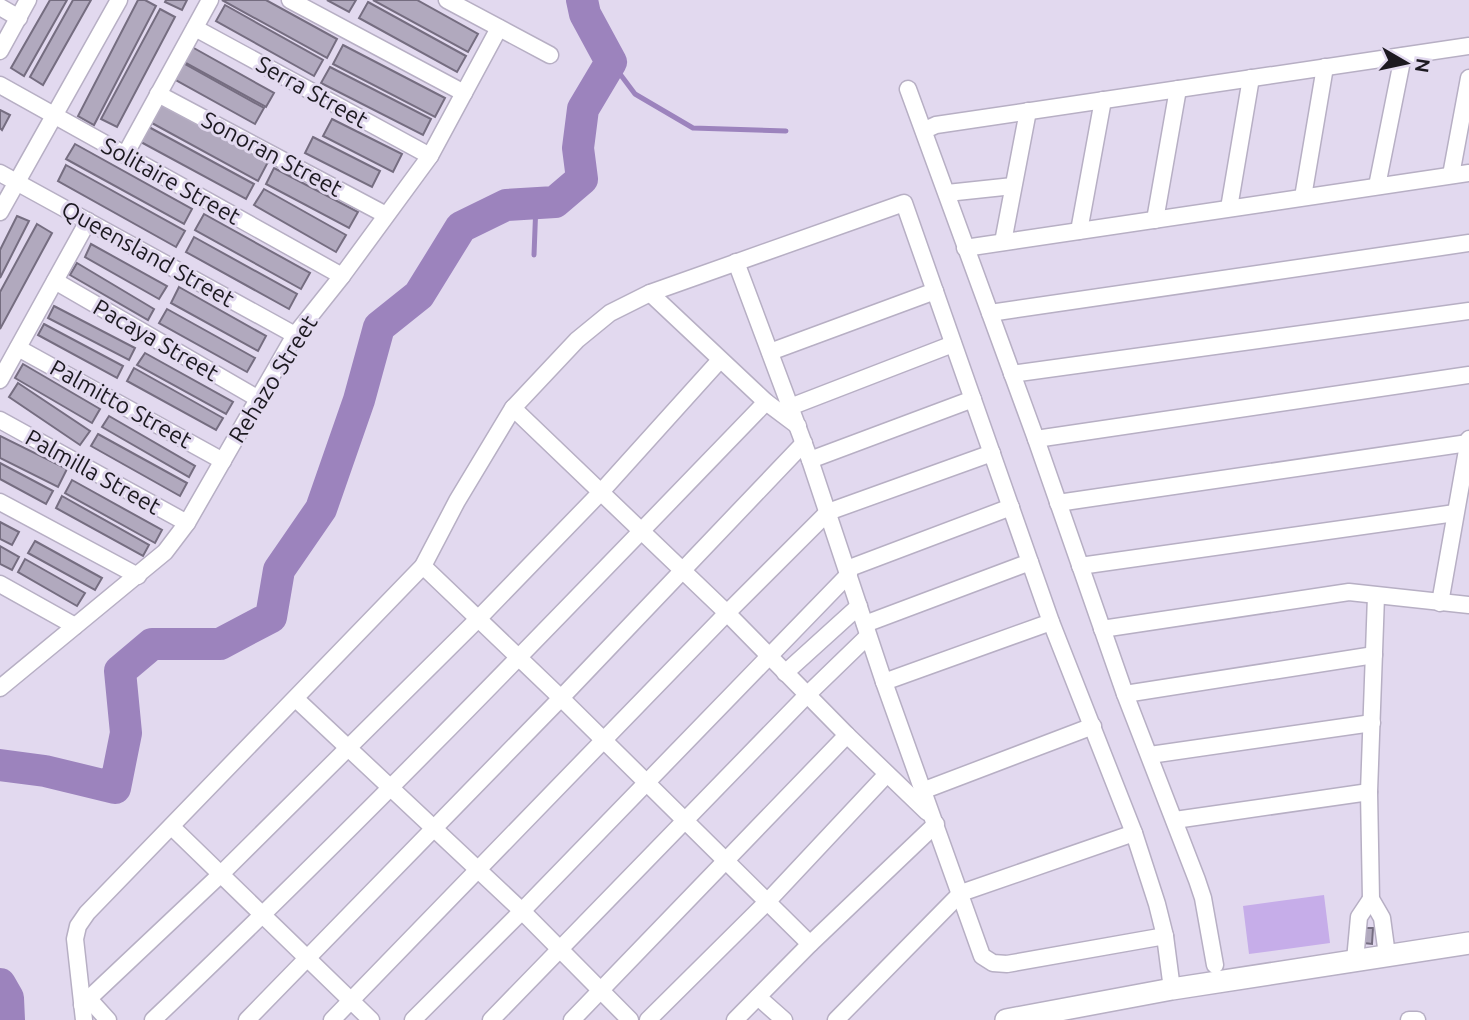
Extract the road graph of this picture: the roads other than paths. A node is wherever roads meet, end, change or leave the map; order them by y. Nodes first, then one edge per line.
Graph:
1 (29, 0) edge
2 (118, 0) edge
3 (210, 0) edge
4 (289, 0) edge
5 (447, 0) edge
6 (0, 7) edge
7 (19, 18) junction
8 (194, 28) junction
9 (499, 28) junction
10 (1469, 46) edge
11 (0, 51) edge
12 (550, 55) dead end
13 (1403, 56) junction
14 (1325, 67) junction
15 (1251, 78) junction
16 (1469, 78) edge
17 (0, 85) edge
18 (908, 89) dead end
19 (1178, 89) junction
20 (464, 93) junction
21 (158, 94) junction
22 (1103, 100) junction
23 (1028, 111) junction
24 (54, 115) junction
25 (925, 130) junction
26 (125, 155) junction
27 (430, 156) junction
28 (0, 173) edge
29 (1469, 173) edge
30 (1451, 175) junction
31 (16, 182) junction
32 (1013, 186) junction
33 (1377, 186) junction
34 (947, 193) junction
35 (1303, 197) junction
36 (1229, 208) junction
37 (0, 212) edge
38 (386, 215) junction
39 (1155, 220) junction
40 (89, 221) junction
41 (1079, 231) junction
42 (1003, 242) junction
43 (1469, 243) edge
44 (965, 248) junction
45 (736, 262) junction
46 (342, 276) junction
47 (55, 281) junction
48 (934, 291) junction
49 (650, 293) junction
50 (1469, 311) edge
51 (990, 313) junction
52 (295, 335) junction
53 (953, 344) junction
54 (18, 348) junction
55 (770, 352) junction
56 (720, 360) junction
57 (1012, 374) junction
58 (1469, 375) edge
59 (0, 380) edge
60 (257, 398) junction
61 (973, 399) junction
62 (766, 402) junction
63 (790, 407) junction
64 (513, 408) junction
65 (0, 420) edge
66 (798, 426) junction
67 (1036, 439) junction
68 (1469, 441) edge
69 (804, 443) junction
70 (992, 453) junction
71 (810, 460) junction
72 (223, 461) junction
73 (601, 492) junction
74 (0, 502) edge
75 (1058, 503) junction
76 (1011, 507) junction
77 (828, 512) junction
78 (1455, 513) junction
79 (187, 523) junction
80 (641, 531) junction
81 (1030, 562) junction
82 (423, 566) junction
83 (1080, 566) junction
84 (683, 572) junction
85 (848, 572) junction
86 (138, 576) junction
87 (0, 584) edge
88 (1376, 596) junction
89 (1440, 603) junction
90 (1469, 605) edge
91 (859, 606) junction
92 (727, 613) junction
93 (478, 619) junction
94 (1051, 622) junction
95 (75, 626) junction
96 (1102, 629) junction
97 (866, 630) junction
98 (1374, 655) junction
99 (768, 656) junction
100 (519, 658) junction
101 (785, 673) junction
102 (884, 682) junction
103 (0, 688) edge
104 (1125, 694) junction
105 (807, 695) junction
106 (561, 698) junction
107 (296, 699) junction
108 (1372, 723) junction
109 (1093, 726) junction
110 (847, 735) junction
111 (605, 741) junction
112 (348, 748) junction
113 (1150, 755) junction
114 (887, 774) junction
115 (646, 782) junction
116 (390, 787) junction
117 (922, 791) junction
118 (1369, 792) junction
119 (934, 820) junction
120 (1175, 820) junction
121 (685, 821) junction
122 (172, 827) junction
123 (433, 830) junction
124 (1134, 834) junction
125 (726, 861) junction
126 (479, 870) junction
127 (221, 874) junction
128 (961, 893) junction
129 (1371, 900) junction
130 (767, 902) junction
131 (522, 911) junction
132 (263, 916) junction
133 (1165, 936) junction
134 (1469, 943) edge
135 (810, 944) junction
136 (560, 950) junction
137 (1387, 955) junction
138 (306, 958) junction
139 (1356, 960) junction
140 (1215, 965) dead end
141 (1172, 989) junction
142 (600, 991) junction
143 (758, 997) junction
144 (352, 1001) junction
145 (85, 1008) edge
146 (108, 1020) edge
147 (153, 1020) edge
148 (247, 1020) edge
149 (332, 1020) edge
150 (371, 1020) edge
151 (413, 1020) edge
152 (491, 1020) edge
153 (572, 1020) edge
154 (630, 1020) edge
155 (649, 1020) edge
156 (735, 1020) edge
157 (784, 1020) edge
158 (836, 1020) edge
159 (1006, 1020) edge
160 (1409, 1020) edge
161 (1417, 1020) edge

1 - 7 street
2 - 24 street
3 - 8 street
4 - 20 street
5 - 9 street
6 - 7 street
7 - 11 street
8 - 21 street
8 - 27 street, Serra Street
9 - 12 street
9 - 20 street, Rehazo Street
10 - 13 street
13 - 14 street
13 - 33 street
14 - 15 street
14 - 35 street
15 - 19 street
15 - 36 street
16 - 30 street
17 - 24 street, Solitaire Street
18 - 25 street
19 - 22 street
19 - 39 street
20 - 27 street, Rehazo Street
21 - 26 street
21 - 38 street, Sonoran Street
22 - 23 street
22 - 41 street
23 - 25 street
23 - 32 street
24 - 26 street, Solitaire Street
24 - 31 street
25 - 34 street
26 - 46 street, Solitaire Street
27 - 38 street, Rehazo Street
28 - 31 street, Queensland Street
29 - 30 street
30 - 33 street
31 - 37 street
31 - 40 street, Queensland Street
32 - 34 street
32 - 42 street
33 - 35 street
34 - 44 street
35 - 36 street
36 - 39 street
38 - 46 street, Rehazo Street
39 - 41 street
40 - 47 street
40 - 52 street, Queensland Street
41 - 42 street
42 - 44 street
43 - 51 street
44 - 51 street
45 - 48 street
45 - 49 street
45 - 55 street
46 - 52 street, Rehazo Street
47 - 54 street
47 - 60 street, Pacaya Street
48 - 53 street
48 - 55 street
49 - 56 street
49 - 64 street
50 - 57 street
51 - 57 street
52 - 60 street, Rehazo Street
53 - 61 street
53 - 63 street
54 - 59 street
54 - 72 street, Palmitto Street
55 - 63 street
56 - 62 street
56 - 73 street
57 - 67 street
58 - 67 street
60 - 72 street, Rehazo Street
61 - 70 street
61 - 71 street
62 - 66 street
62 - 80 street
63 - 66 street
64 - 73 street
64 - 82 street
65 - 79 street, Palmilla Street
66 - 69 street
67 - 75 street
68 - 75 street
68 - 78 street
69 - 71 street
69 - 84 street
70 - 76 street
70 - 77 street
71 - 77 street
72 - 79 street, Rehazo Street
73 - 80 street
73 - 93 street
74 - 86 street
75 - 83 street
76 - 81 street
76 - 85 street
77 - 85 street
77 - 92 street
78 - 83 street
78 - 89 street
79 - 86 street, Rehazo Street
80 - 84 street
80 - 100 street
81 - 94 street
81 - 97 street
82 - 93 street
82 - 107 street
83 - 96 street
84 - 92 street
84 - 106 street
85 - 91 street
85 - 99 street
86 - 95 street, Rehazo Street
87 - 95 street
88 - 89 street
88 - 96 street
88 - 98 street
89 - 90 street
91 - 97 street
91 - 101 street
92 - 99 street
92 - 111 street
93 - 100 street
93 - 112 street
94 - 102 street
94 - 109 street
95 - 103 street, Rehazo Street
96 - 104 street
97 - 102 street
97 - 105 street
98 - 104 street
98 - 108 street
99 - 101 street
99 - 115 street
100 - 106 street
100 - 116 street
101 - 105 street
102 - 117 street
104 - 113 street
105 - 110 street
105 - 121 street
106 - 111 street
106 - 123 street
107 - 112 street
107 - 122 street
108 - 113 street
108 - 118 street
109 - 117 street
109 - 124 street
110 - 114 street
110 - 125 street
111 - 115 street
111 - 126 street
112 - 116 street
112 - 127 street
113 - 120 street
114 - 119 street
114 - 130 street
115 - 121 street
115 - 131 street
116 - 123 street
116 - 132 street
117 - 119 street
118 - 120 street
118 - 129 street
119 - 128 street
119 - 135 street
120 - 140 street
121 - 125 street
121 - 136 street
122 - 127 street
122 - 145 street
123 - 126 street
123 - 138 street
124 - 128 street
124 - 133 street
125 - 130 street
125 - 142 street
126 - 131 street
126 - 144 street
127 - 132 street
127 - 145 street
128 - 133 street
128 - 158 street
129 - 137 street
129 - 139 street
130 - 135 street
130 - 155 street
131 - 136 street
131 - 151 street
132 - 138 street
132 - 147 street
133 - 141 street
134 - 137 street
135 - 143 street
136 - 142 street
136 - 152 street
137 - 139 street
138 - 144 street
138 - 148 street
139 - 141 street
141 - 159 street
142 - 153 street
142 - 154 street
143 - 156 street
143 - 157 street
144 - 149 street
144 - 150 street
145 - 146 street
160 - 161 street

